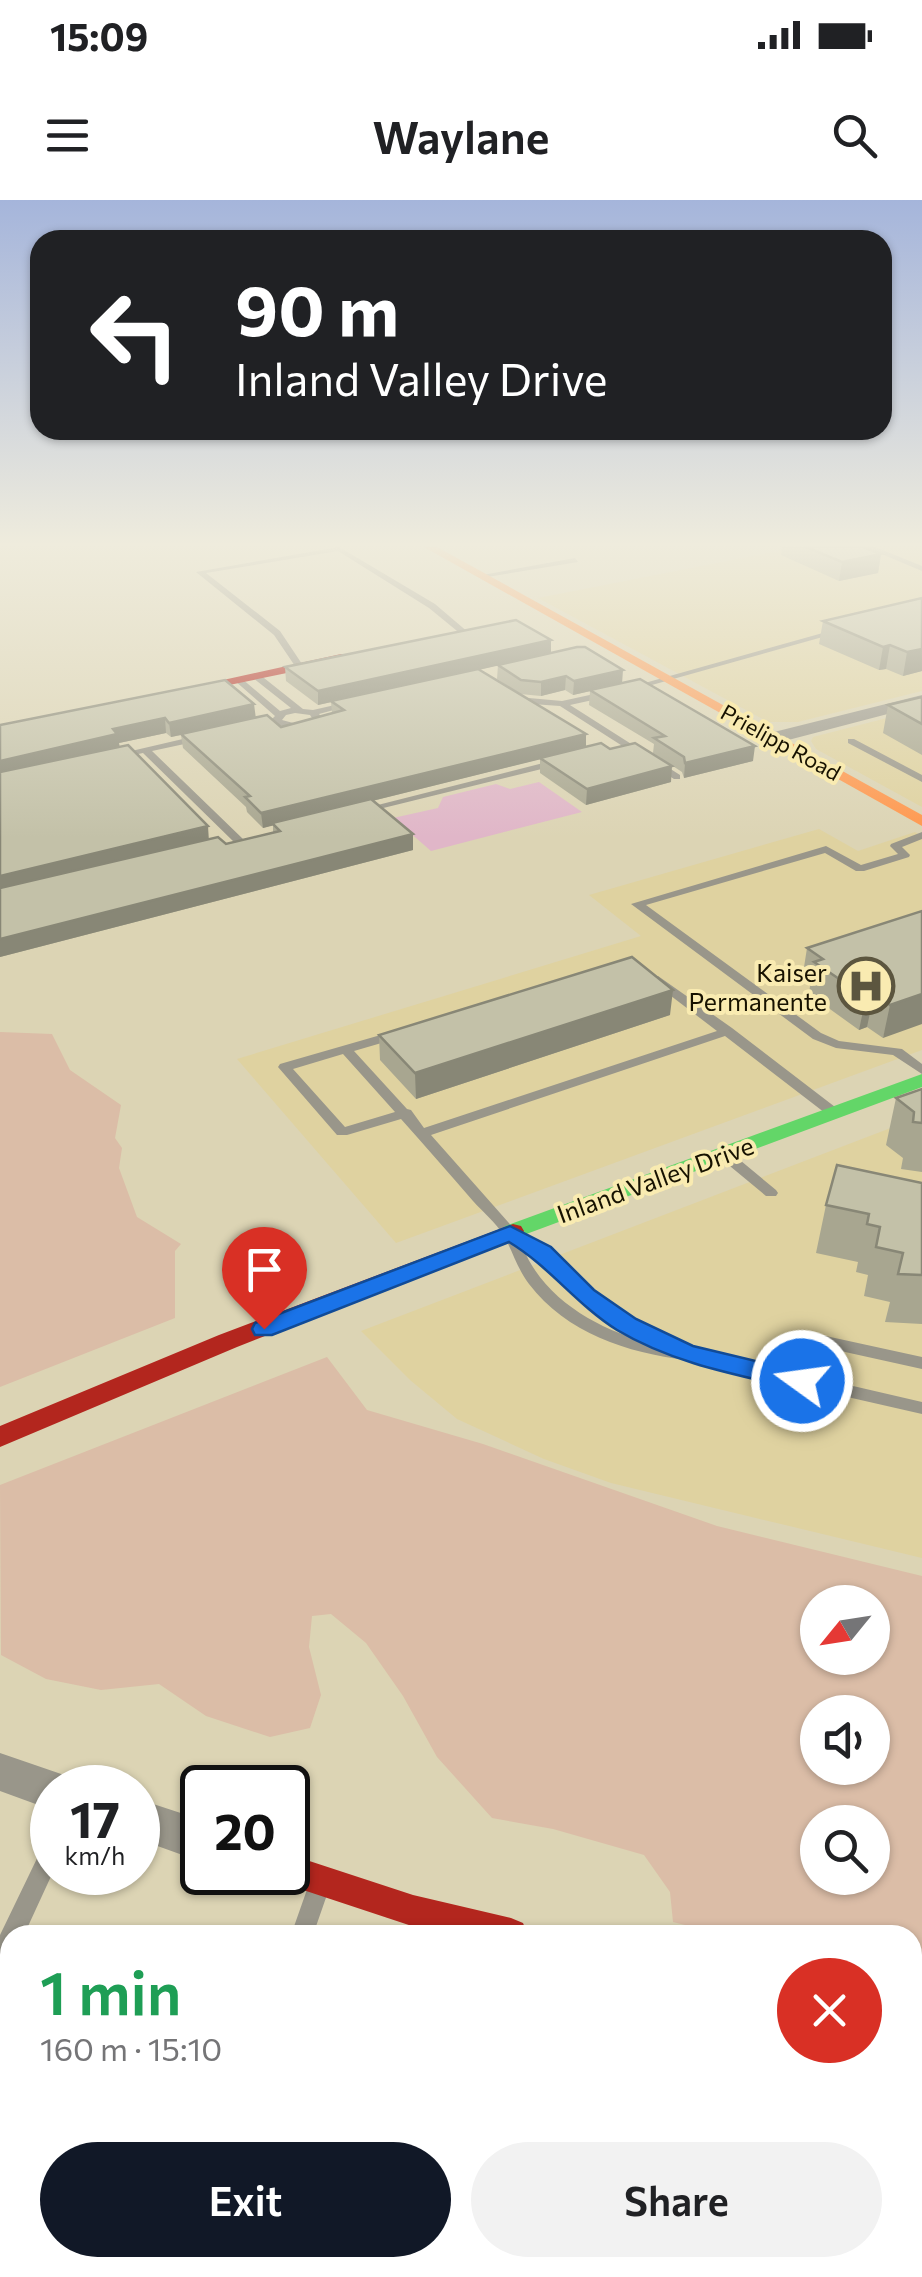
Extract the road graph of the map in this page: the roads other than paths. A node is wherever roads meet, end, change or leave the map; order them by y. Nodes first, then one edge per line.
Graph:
1 (284, 644) edge
2 (604, 644) edge
3 (798, 644) edge
4 (373, 652) edge
5 (300, 667) junction
6 (247, 678) junction
7 (668, 680) junction
8 (511, 697) edge
9 (146, 698) edge
10 (368, 701) edge
11 (562, 704) junction
12 (917, 705) edge
13 (299, 710) junction
14 (312, 713) junction
15 (274, 720) junction
16 (220, 734) edge
17 (773, 738) junction
18 (851, 741) dead end
19 (626, 745) junction
20 (146, 750) junction
21 (607, 750) edge
22 (110, 758) edge
23 (568, 760) edge
24 (677, 777) dead end
25 (922, 779) edge
26 (355, 812) edge
27 (922, 822) edge
28 (922, 835) edge
29 (258, 836) edge
30 (239, 841) junction
31 (221, 846) edge
32 (905, 854) junction
33 (922, 864) edge
34 (646, 971) edge
35 (421, 1027) edge
36 (728, 1031) junction
37 (346, 1049) junction
38 (922, 1078) edge
39 (406, 1113) junction
40 (834, 1113) junction
41 (424, 1133) junction
42 (724, 1154) junction
43 (770, 1193) dead end
44 (510, 1233) junction
45 (686, 1354) junction
46 (922, 1362) edge
47 (802, 1381) junction
48 (922, 1408) edge
49 (0, 1437) edge
50 (0, 1772) edge
51 (30, 1782) edge
52 (310, 1877) edge
53 (321, 1881) junction
54 (31, 1895) edge
55 (17, 1925) edge
56 (306, 1925) edge
57 (469, 1925) edge

1 - 5 lane
2 - 7 street, Prielipp Road
3 - 7 lane
4 - 5 street
5 - 6 street
6 - 9 street
6 - 13 lane
6 - 15 lane
7 - 11 lane
7 - 17 street, Prielipp Road
8 - 11 lane
10 - 14 lane
11 - 19 lane
12 - 17 street
13 - 14 lane
13 - 15 lane
14 - 15 lane
16 - 20 lane
17 - 27 street, Prielipp Road
18 - 25 lane
19 - 21 lane
19 - 24 lane
20 - 22 lane
20 - 30 lane
23 - 26 lane
28 - 32 lane
29 - 30 lane
30 - 31 lane
32 - 33 lane
32 - 38 lane
34 - 36 lane
35 - 37 lane
36 - 40 lane
36 - 41 lane
37 - 39 lane
37 - 39 lane
38 - 40 street, Inland Valley Drive
39 - 41 lane
40 - 42 street, Inland Valley Drive
41 - 44 lane
42 - 43 lane
42 - 44 street, Inland Valley Drive
44 - 45 lane
44 - 45 lane
44 - 49 street, Inland Valley Drive
45 - 47 lane
46 - 47 lane
47 - 48 lane
50 - 51 street
52 - 53 street
53 - 56 lane
53 - 57 street
54 - 55 lane

